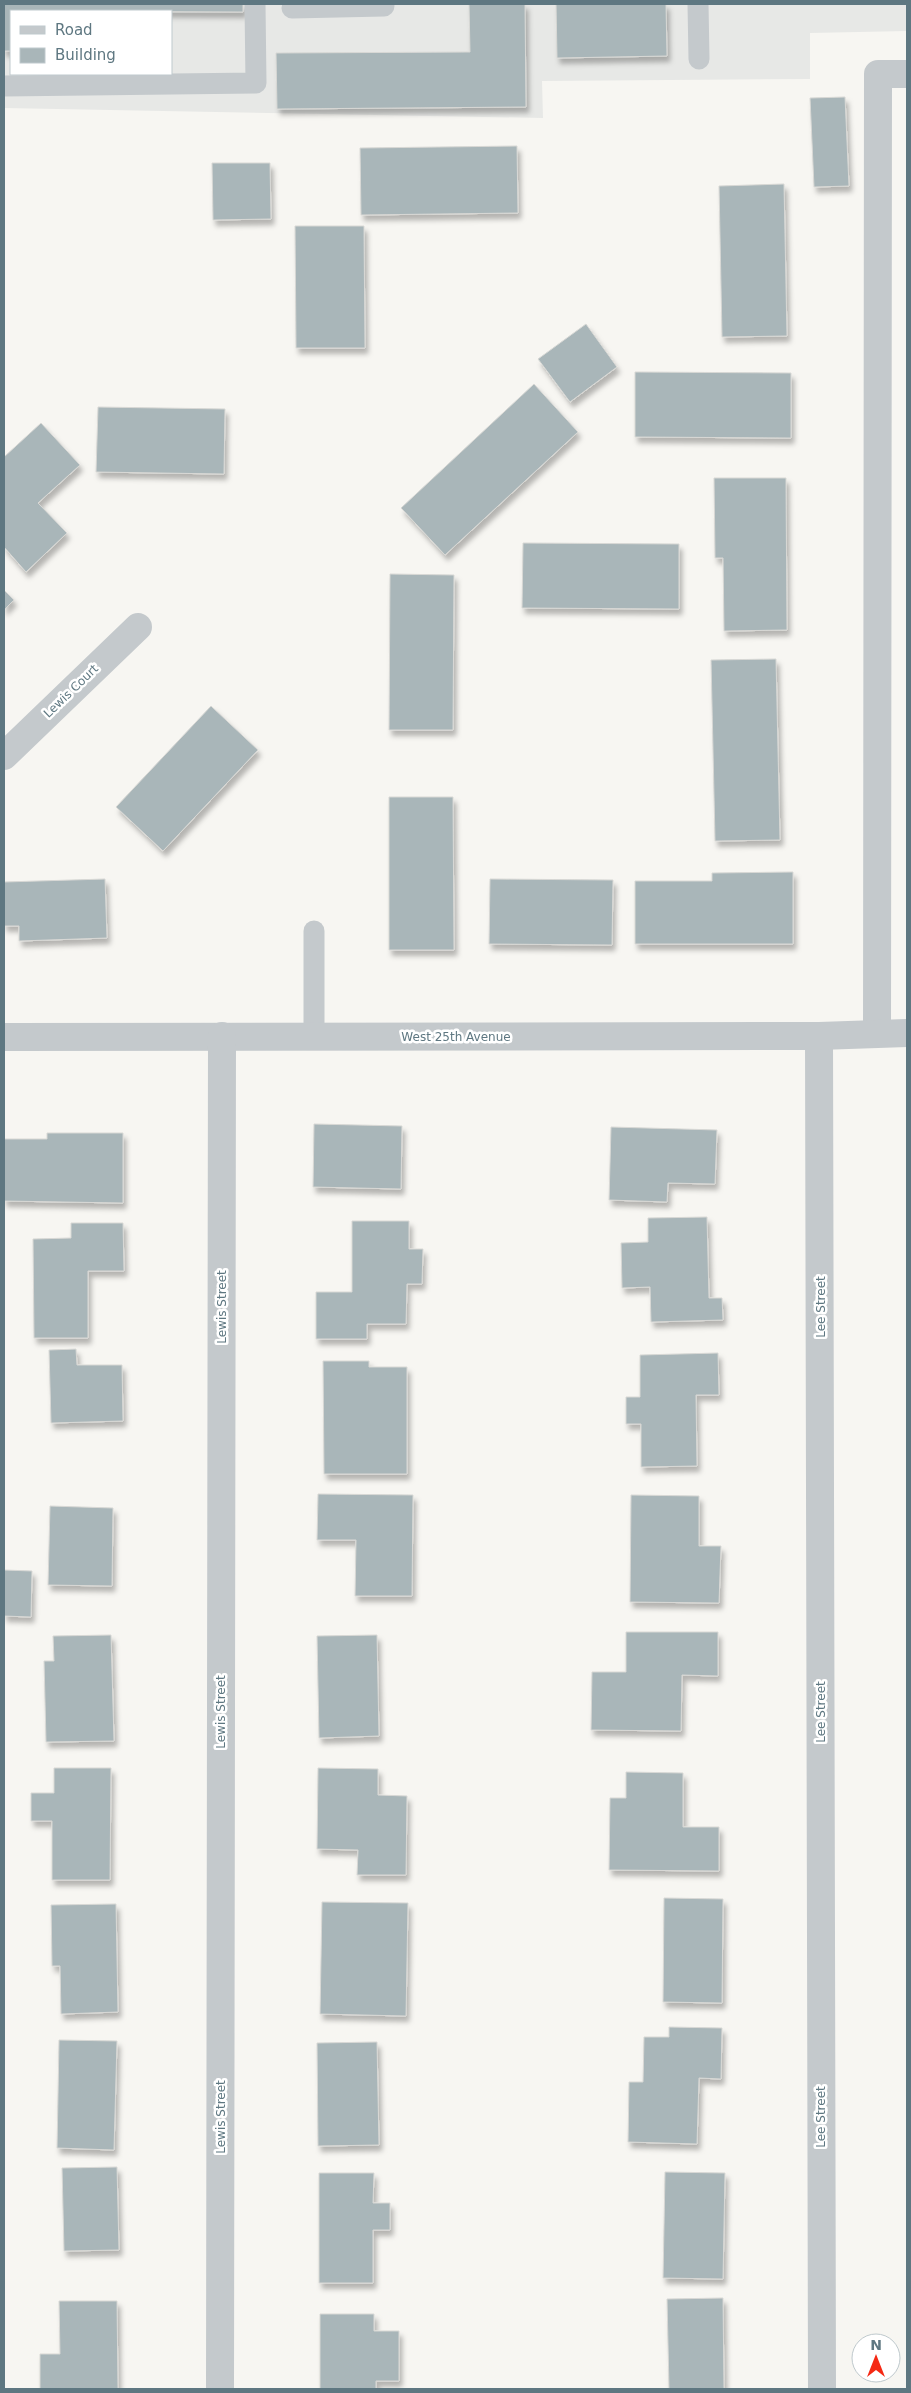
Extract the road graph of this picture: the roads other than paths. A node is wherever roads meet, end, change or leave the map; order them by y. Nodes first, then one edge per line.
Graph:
1 (254, 4) edge
2 (384, 4) edge
3 (698, 4) edge
4 (292, 8) dead end
5 (699, 59) dead end
6 (907, 74) edge
7 (4, 86) edge
8 (138, 627) dead end
9 (4, 756) edge
10 (314, 931) dead end
11 (877, 1033) junction
12 (907, 1033) edge
13 (222, 1036) junction
14 (819, 1036) junction
15 (4, 1037) edge
16 (314, 1037) junction
17 (220, 2389) edge
18 (822, 2389) edge

1 - 7 lane
2 - 4 lane
3 - 5 lane
6 - 11 street
8 - 9 street, Lewis Court
10 - 16 lane
11 - 12 street, West 25th Avenue
11 - 14 street, West 25th Avenue
13 - 15 street, West 25th Avenue
13 - 16 street, West 25th Avenue
13 - 17 street, Lewis Street
14 - 16 street, West 25th Avenue
14 - 18 street, Lee Street

